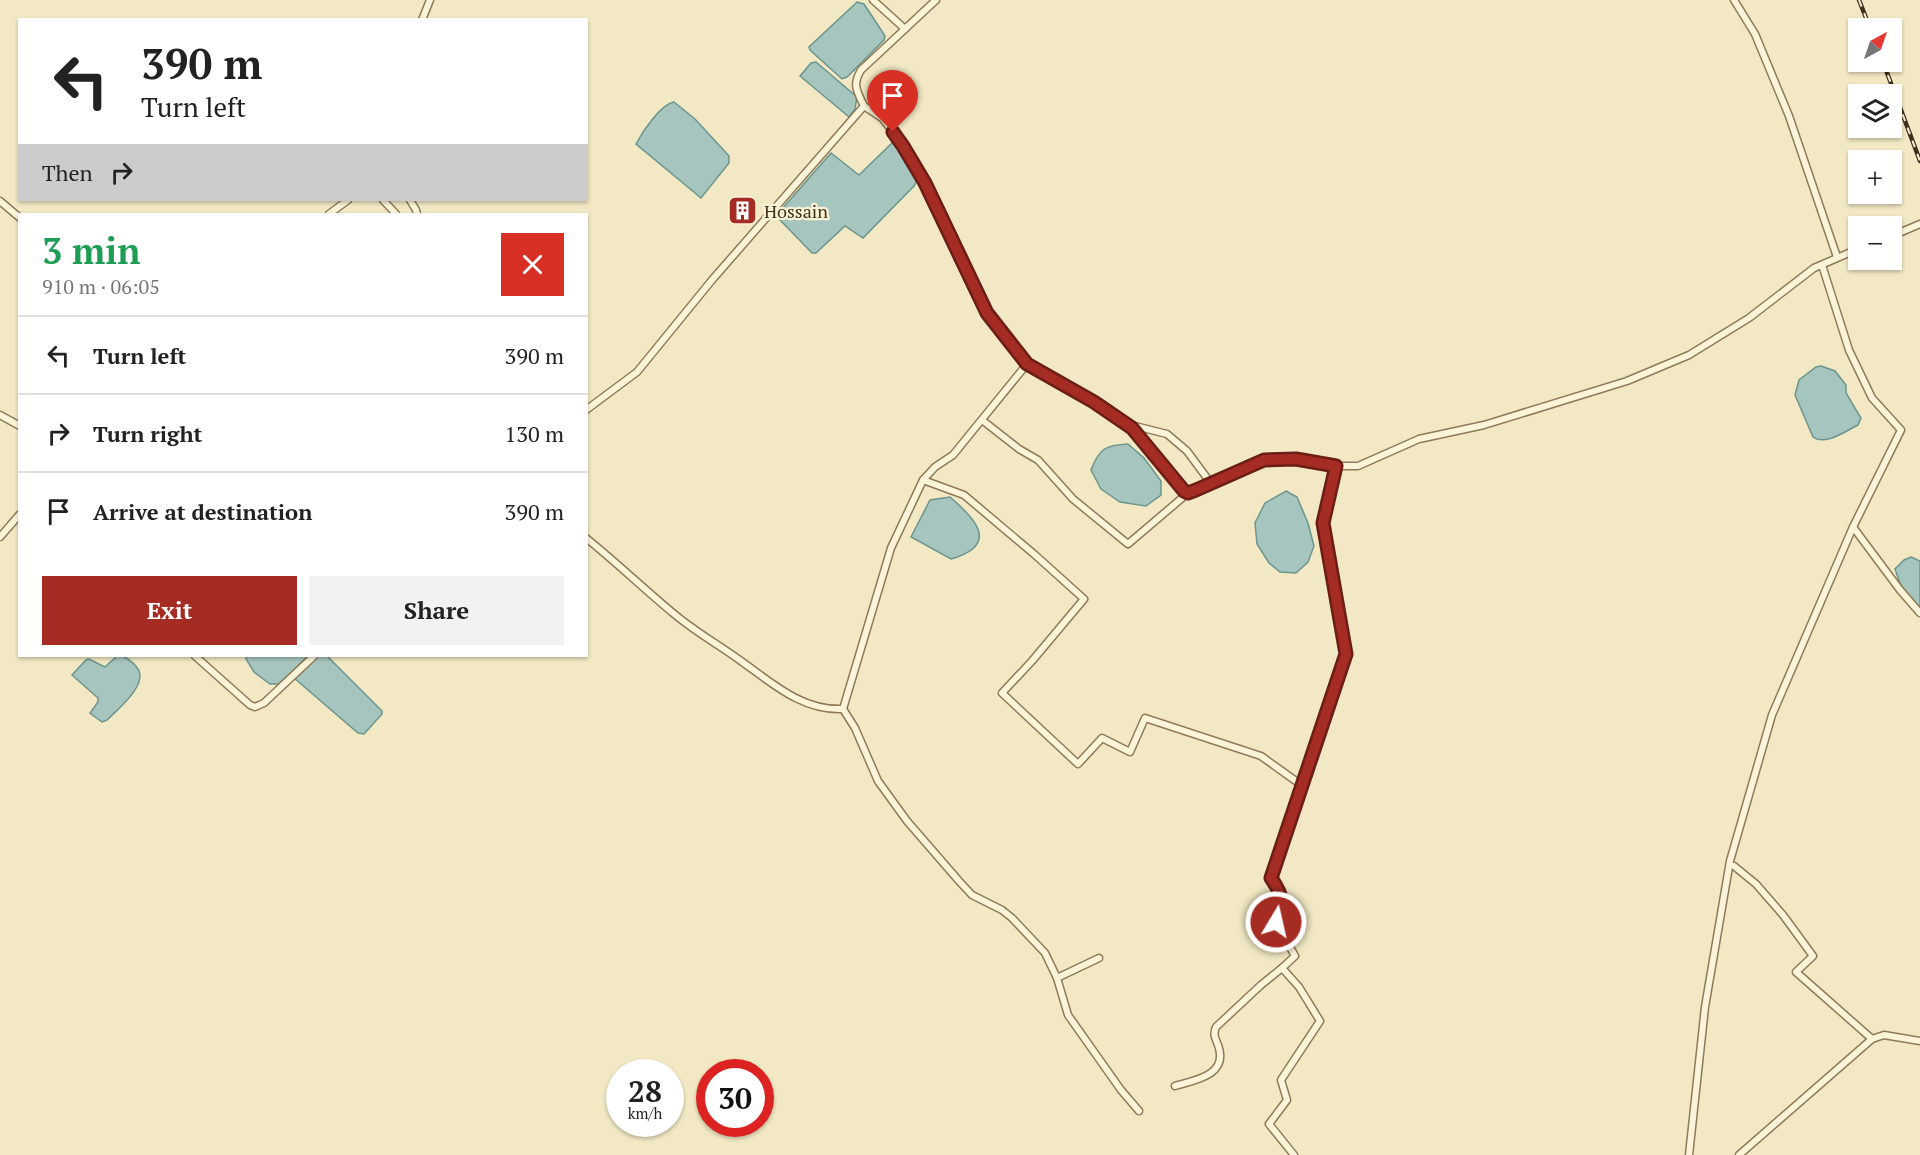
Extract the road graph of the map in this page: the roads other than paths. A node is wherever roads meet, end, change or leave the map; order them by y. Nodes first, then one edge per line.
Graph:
1 (430, 0) edge
2 (873, 0) edge
3 (936, 0) edge
4 (1734, 0) edge
5 (423, 18) edge
6 (905, 29) junction
7 (864, 106) junction
8 (0, 201) edge
9 (347, 201) edge
10 (384, 201) edge
11 (330, 213) edge
12 (395, 213) edge
13 (18, 216) edge
14 (1920, 224) edge
15 (1902, 232) edge
16 (1848, 253) edge
17 (1837, 257) junction
18 (1822, 265) junction
19 (1027, 364) junction
20 (588, 408) edge
21 (0, 415) edge
22 (982, 420) junction
23 (1124, 423) junction
24 (18, 425) edge
25 (1336, 466) junction
26 (1207, 478) dead end
27 (923, 480) junction
28 (1188, 493) junction
29 (18, 516) edge
30 (1853, 527) junction
31 (0, 537) edge
32 (588, 540) edge
33 (1920, 613) edge
34 (196, 657) edge
35 (313, 657) edge
36 (843, 709) junction
37 (1300, 784) dead end
38 (1734, 866) dead end
39 (1099, 958) dead end
40 (1282, 968) junction
41 (1057, 978) junction
42 (1872, 1039) junction
43 (1920, 1041) edge
44 (1175, 1086) dead end
45 (1139, 1111) dead end
46 (1294, 1155) edge
47 (1689, 1155) edge
48 (1739, 1155) edge

1 - 5 street
2 - 6 street
3 - 6 street
4 - 17 street
6 - 7 street
7 - 19 street
7 - 20 street
8 - 13 street
9 - 11 street
10 - 12 street
14 - 15 street
16 - 17 street
17 - 18 street
18 - 25 street
18 - 30 street
19 - 22 street
19 - 23 street
21 - 24 street
22 - 27 street
22 - 28 street
23 - 26 street
23 - 28 street
25 - 28 street
25 - 40 street
27 - 36 street
27 - 37 street
29 - 31 street
30 - 33 street
30 - 47 street
32 - 36 street
34 - 35 street
36 - 41 street
38 - 42 street
39 - 41 street
40 - 44 street
40 - 46 street
41 - 45 street
42 - 43 street
42 - 48 street

